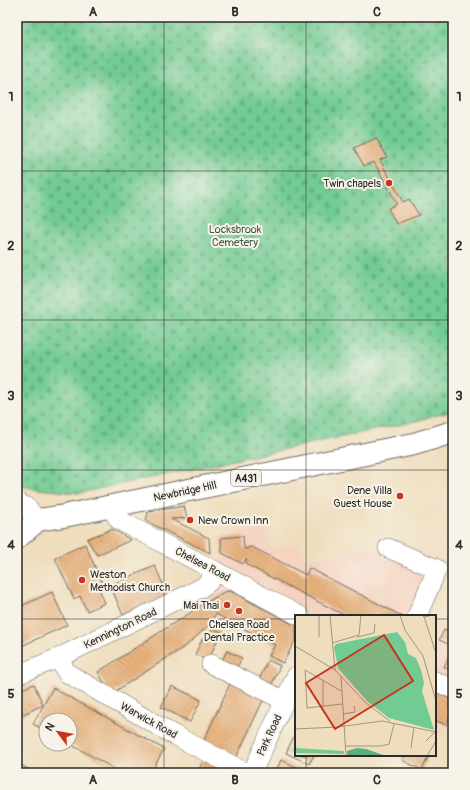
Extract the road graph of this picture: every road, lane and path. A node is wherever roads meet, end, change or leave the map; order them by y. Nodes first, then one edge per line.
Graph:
1 (453, 432) edge
2 (17, 502) edge
3 (110, 506) junction
4 (38, 520) junction
5 (17, 538) edge
6 (388, 548) dead end
7 (216, 571) junction
8 (298, 615) edge
9 (417, 615) edge
10 (58, 658) junction
11 (211, 664) dead end
12 (17, 675) edge
13 (295, 678) edge
14 (436, 681) edge
15 (453, 689) edge
16 (285, 701) junction
17 (247, 773) edge
18 (252, 773) edge

1 - 3 main road, Newbridge Hill / A431
2 - 4 street
3 - 4 main road, Newbridge Hill / A431
3 - 7 street, Chelsea Road
4 - 5 main road
6 - 9 street
7 - 8 street, Chelsea Road
7 - 10 street, Kennington Road
10 - 12 street, Kennington Road
10 - 17 street, Warwick Road
11 - 16 street
13 - 16 street, Park Road
14 - 15 street
16 - 18 street, Park Road

